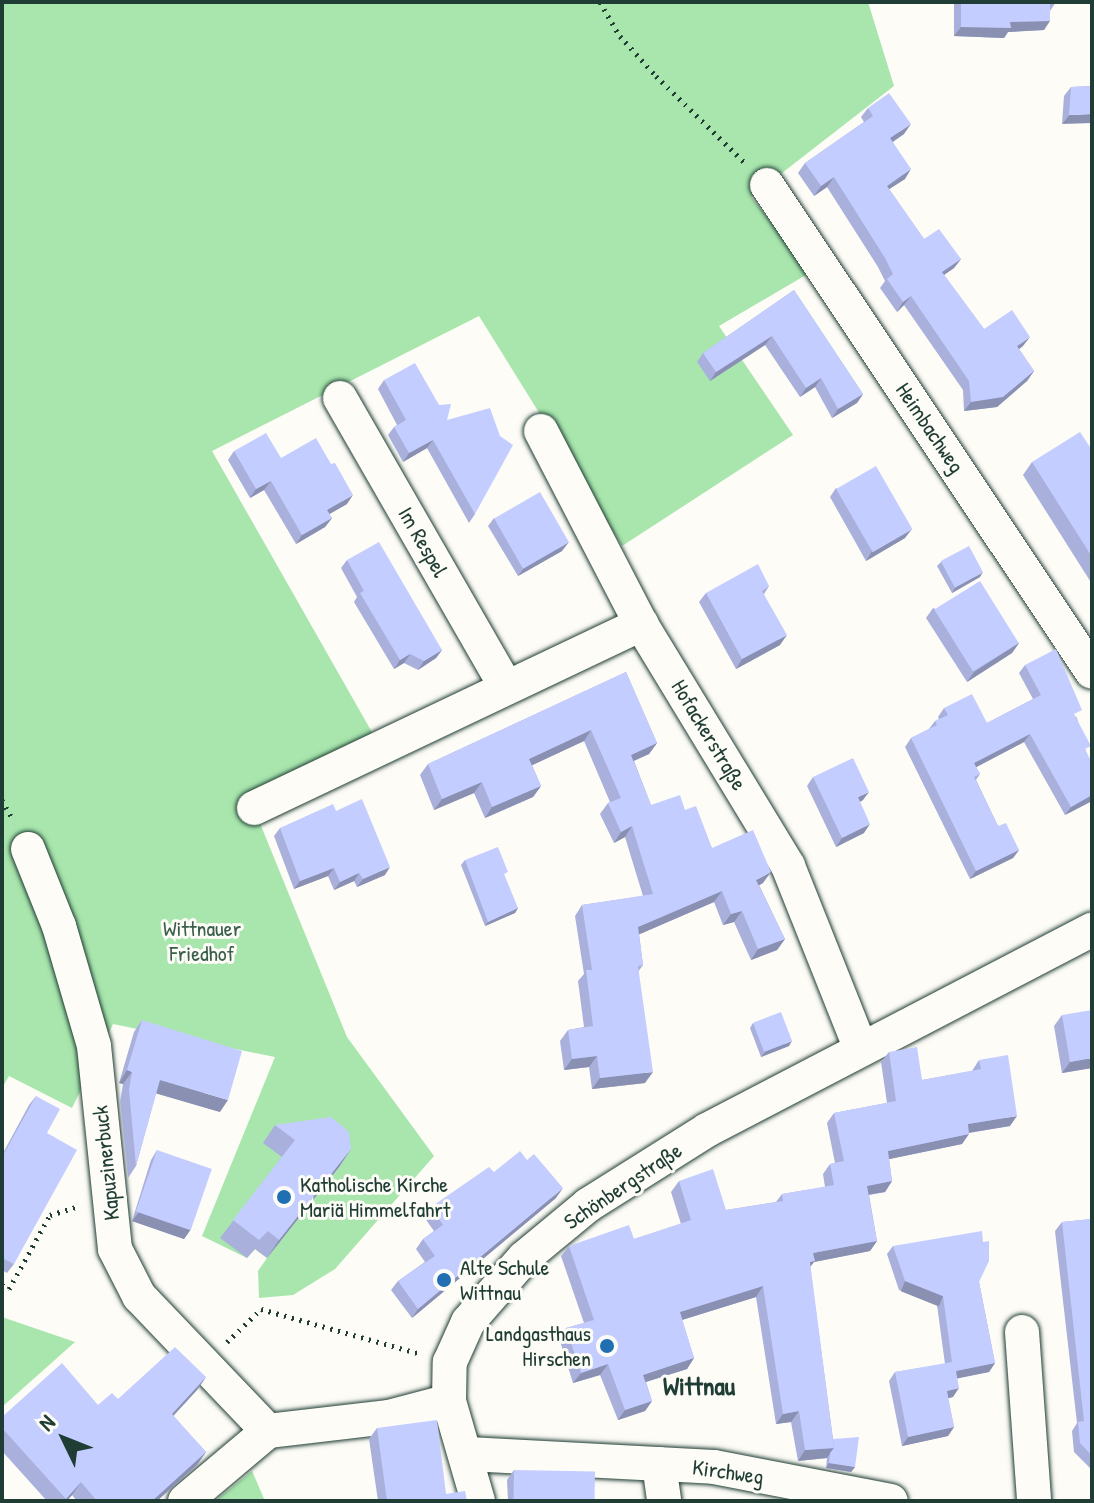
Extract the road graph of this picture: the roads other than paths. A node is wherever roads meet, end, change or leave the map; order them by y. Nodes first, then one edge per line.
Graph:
1 (767, 185) road end
2 (340, 398) dead end
3 (541, 431) dead end
4 (641, 624) junction
5 (1092, 672) edge
6 (506, 687) junction
7 (254, 808) dead end
8 (28, 849) dead end
9 (1092, 930) edge
10 (860, 1047) junction
11 (1022, 1332) dead end
12 (449, 1401) junction
13 (268, 1431) junction
14 (468, 1454) junction
15 (659, 1464) junction
16 (185, 1501) edge
17 (478, 1501) edge
18 (664, 1501) edge
19 (891, 1501) edge
20 (1034, 1501) edge

1 - 5 street, Heimbachweg
2 - 6 street, Im Respel
3 - 4 street, Hofackerstraße
4 - 6 street
4 - 10 street, Hofackerstraße
6 - 7 street
8 - 13 street, Kapuzinerbuck
9 - 10 street, Schönbergstraße
10 - 12 street, Schönbergstraße
11 - 20 street
12 - 13 street
12 - 14 street
13 - 16 street
14 - 15 street, Kirchweg
14 - 17 street
15 - 18 street, Kirchweg
15 - 19 street, Kirchweg

